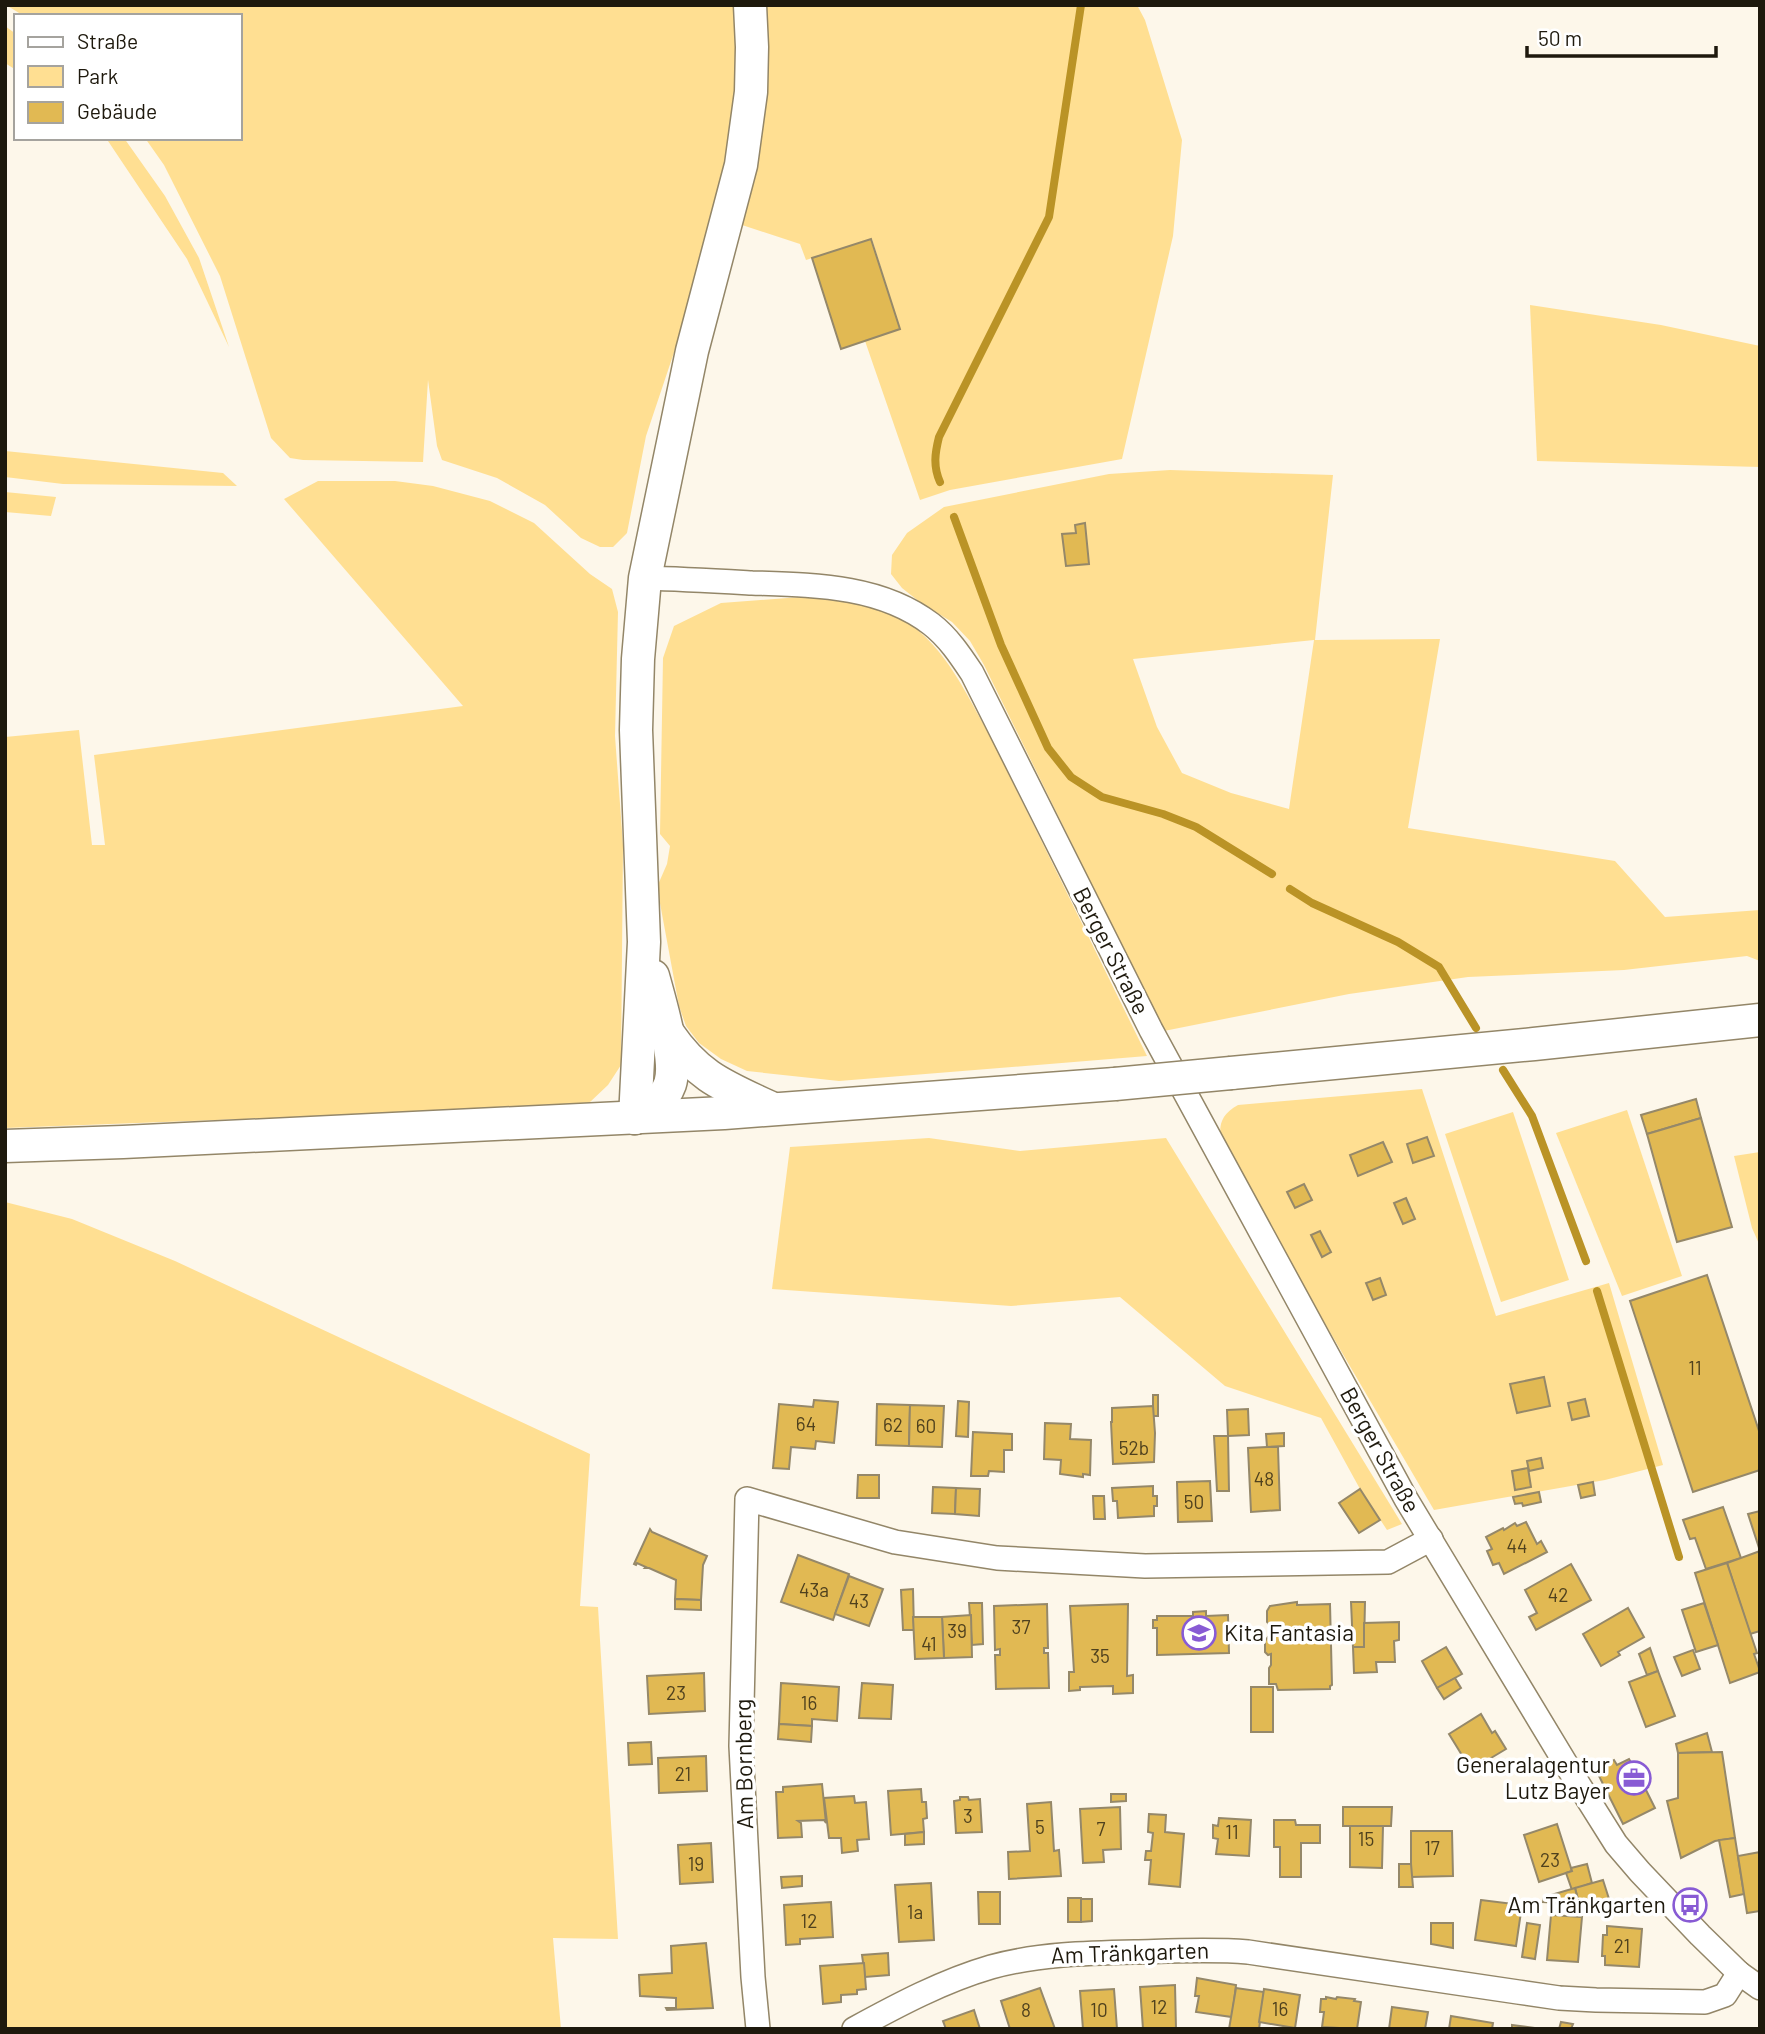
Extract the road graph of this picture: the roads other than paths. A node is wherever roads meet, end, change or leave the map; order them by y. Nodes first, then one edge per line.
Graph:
1 (750, 5) edge
2 (645, 578) junction
3 (644, 942) junction
4 (1760, 1020) edge
5 (666, 1031) junction
6 (775, 1111) junction
7 (635, 1118) junction
8 (5, 1146) edge
9 (747, 1499) joint
10 (1431, 1539) junction
11 (1739, 1973) junction
12 (1760, 1988) edge
13 (758, 2029) edge
14 (854, 2029) edge

1 - 2 main road
2 - 3 main road
2 - 10 street, Berger Straße
3 - 5 main road
3 - 7 main road
4 - 6 main road, bridge
5 - 6 main road
5 - 7 main road
6 - 7 main road
7 - 8 main road
9 - 10 street, Berger Straße
9 - 13 street, Am Bornberg
10 - 11 street, Berger Straße
11 - 12 street, Berger Straße
11 - 14 street, Am Tränkgarten

